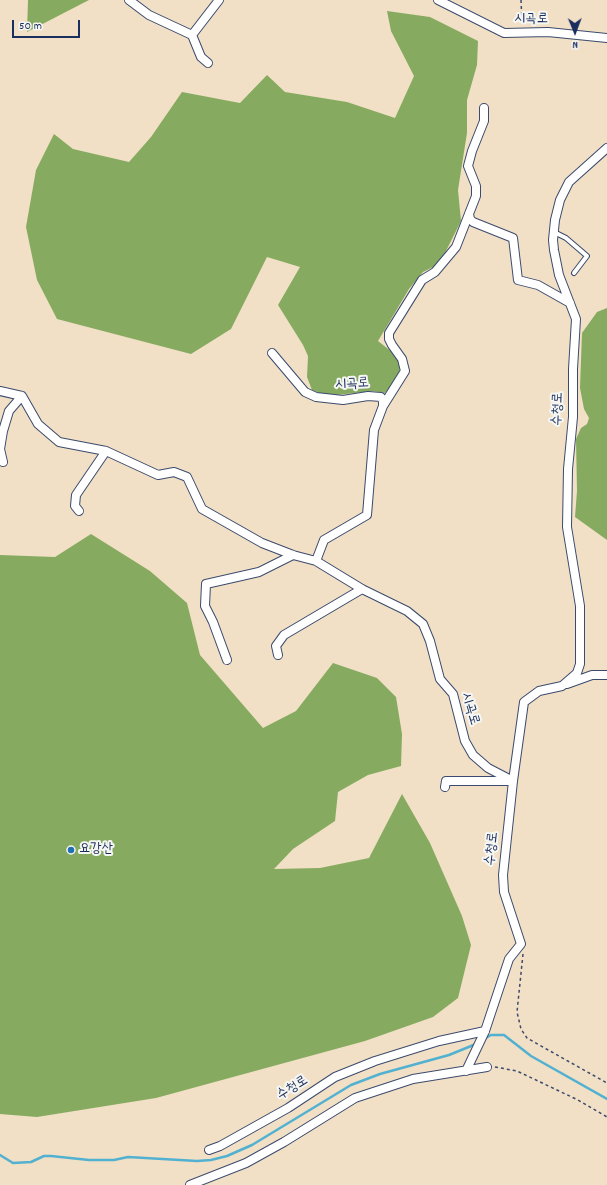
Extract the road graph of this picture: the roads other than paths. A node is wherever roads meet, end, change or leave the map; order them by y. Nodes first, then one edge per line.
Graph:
1 (129, 0) edge
2 (219, 0) edge
3 (438, 0) edge
4 (192, 34) junction
5 (607, 38) edge
6 (208, 63) dead end
7 (484, 108) dead end
8 (607, 148) edge
9 (469, 214) junction
10 (554, 232) junction
11 (574, 273) dead end
12 (570, 303) junction
13 (272, 352) dead end
14 (0, 390) edge
15 (22, 396) junction
16 (384, 406) junction
17 (106, 451) junction
18 (3, 462) dead end
19 (78, 511) dead end
20 (293, 555) junction
21 (316, 561) junction
22 (362, 589) junction
23 (278, 655) dead end
24 (227, 660) dead end
25 (607, 675) edge
26 (562, 686) junction
27 (513, 781) junction
28 (445, 787) dead end
29 (484, 1033) junction
30 (487, 1066) road end
31 (467, 1068) junction
32 (209, 1150) dead end
33 (190, 1185) edge

1 - 4 street
2 - 4 street
3 - 5 street, 시곡로
4 - 6 street
7 - 9 street
8 - 10 street, 수청로
9 - 12 street
9 - 16 street
10 - 11 lane
10 - 12 street, 수청로
12 - 26 street, 수청로
13 - 16 street, 시곡로
14 - 15 street
15 - 17 street, 시곡로
15 - 18 street
16 - 21 street, 시곡로
17 - 19 street
17 - 20 street, 시곡로
20 - 21 street, 시곡로
20 - 24 street
21 - 22 street, 시곡로
22 - 23 street
22 - 27 street, 시곡로
25 - 26 street, 수청로
26 - 27 street, 수청로
27 - 28 street
27 - 29 street, 수청로
29 - 31 street
29 - 32 street, 수청로
30 - 31 street
31 - 33 street

